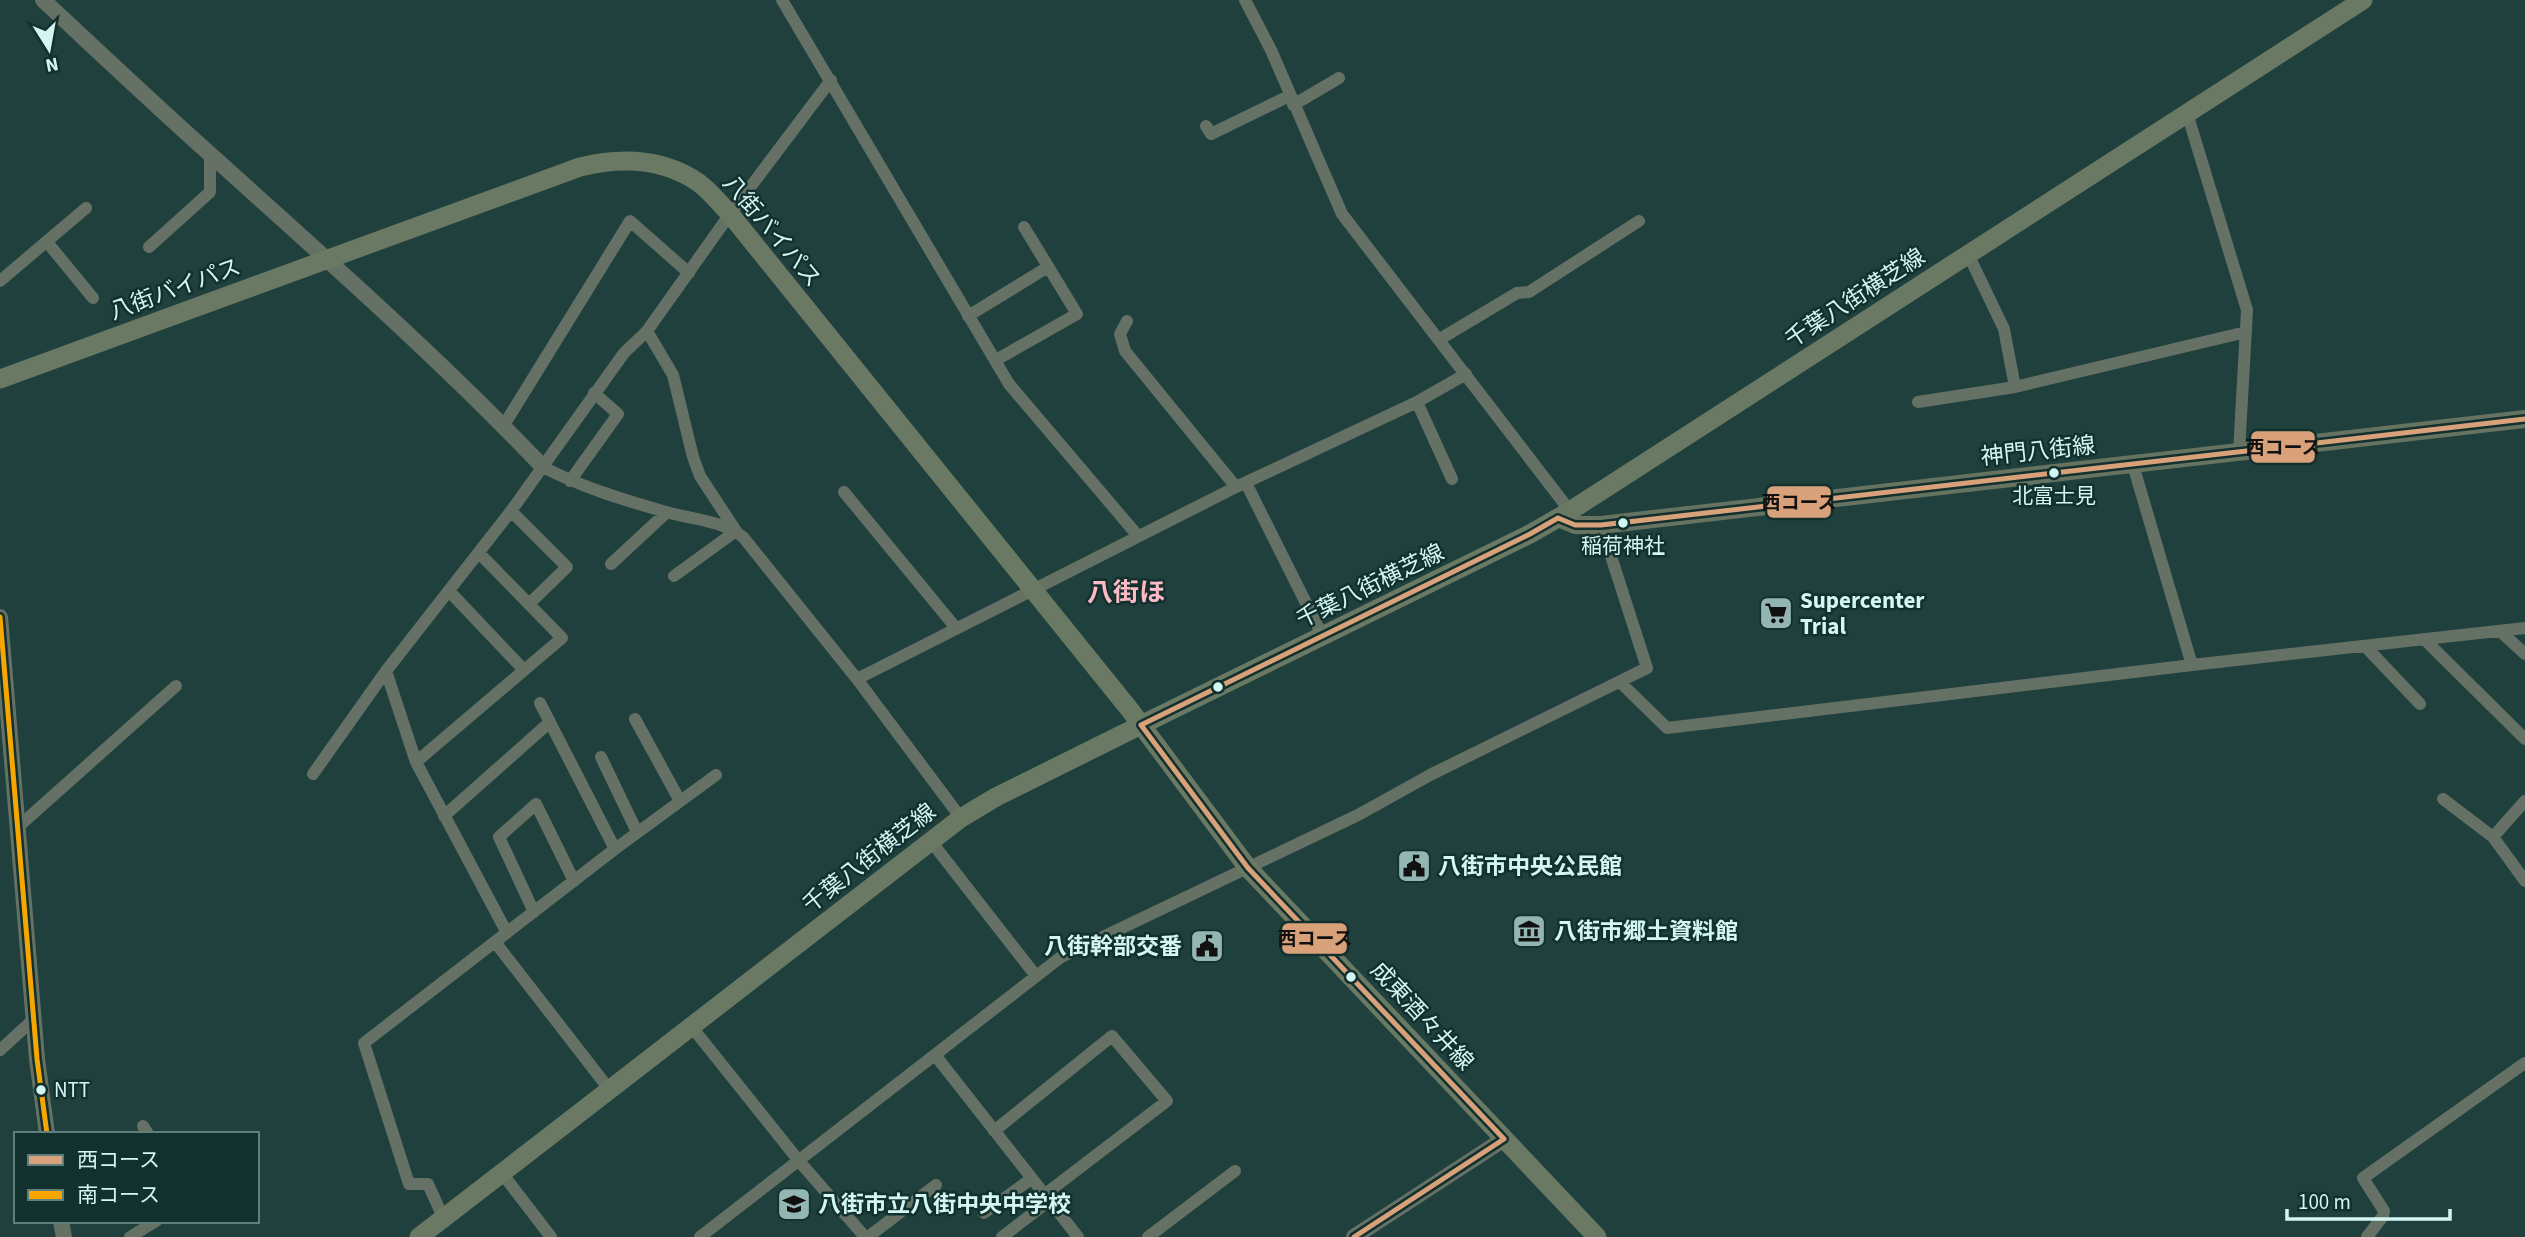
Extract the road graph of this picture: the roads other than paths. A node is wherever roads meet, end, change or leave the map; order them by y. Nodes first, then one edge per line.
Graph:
1 (43, 0) edge
2 (782, 0) edge
3 (1245, 0) edge
4 (2363, 0) edge
5 (1339, 78) dead end
6 (831, 80) junction
7 (1291, 101) junction
8 (2188, 113) junction
9 (1206, 126) dead end
10 (210, 154) junction
11 (86, 208) dead end
12 (730, 214) junction
13 (1639, 220) dead end
14 (1024, 227) dead end
15 (47, 242) junction
16 (149, 247) dead end
17 (1968, 254) junction
18 (329, 258) junction
19 (1048, 267) junction
20 (689, 273) junction
21 (0, 281) edge
22 (93, 298) dead end
23 (968, 316) junction
24 (1127, 321) dead end
25 (647, 331) junction
26 (2246, 332) junction
27 (1440, 339) junction
28 (996, 360) junction
29 (1466, 374) junction
30 (0, 379) edge
31 (2015, 387) junction
32 (594, 393) junction
33 (1417, 402) junction
34 (1917, 402) dead end
35 (2525, 419) edge
36 (503, 425) junction
37 (2239, 452) junction
38 (2133, 465) junction
39 (543, 467) junction
40 (1452, 479) dead end
41 (570, 481) junction
42 (1241, 485) junction
43 (844, 492) dead end
44 (511, 511) junction
45 (667, 512) junction
46 (1564, 514) junction
47 (1601, 525) junction
48 (736, 531) junction
49 (1138, 536) junction
50 (479, 553) junction
51 (611, 564) dead end
52 (674, 576) dead end
53 (1034, 590) junction
54 (449, 592) junction
55 (529, 604) junction
56 (0, 617) edge
57 (956, 628) junction
58 (2525, 628) edge
59 (2500, 631) junction
60 (1323, 637) junction
61 (2424, 639) junction
62 (2365, 646) junction
63 (2525, 654) edge
64 (2192, 665) junction
65 (524, 670) junction
66 (386, 671) junction
67 (857, 678) junction
68 (1620, 682) junction
69 (176, 686) dead end
70 (540, 703) dead end
71 (2420, 704) dead end
72 (635, 719) dead end
73 (550, 722) junction
74 (1141, 725) junction
75 (2525, 739) edge
76 (601, 757) dead end
77 (416, 762) junction
78 (313, 774) dead end
79 (716, 775) dead end
80 (2443, 799) dead end
81 (680, 801) junction
82 (2525, 801) edge
83 (444, 816) junction
84 (961, 818) junction
85 (18, 827) junction
86 (637, 832) junction
87 (2494, 837) junction
88 (930, 840) junction
89 (615, 849) junction
90 (1248, 868) junction
91 (574, 881) junction
92 (2525, 881) edge
93 (534, 912) junction
94 (507, 933) junction
95 (495, 942) junction
96 (1037, 976) junction
97 (34, 1019) junction
98 (691, 1026) junction
99 (0, 1050) edge
100 (934, 1055) junction
101 (2525, 1063) edge
102 (609, 1089) junction
103 (994, 1130) junction
104 (47, 1132) edge
105 (1504, 1139) junction
106 (799, 1161) junction
107 (1235, 1171) dead end
108 (501, 1172) junction
109 (1031, 1179) junction
110 (936, 1185) dead end
111 (1047, 1198) junction
112 (984, 1213) dead end
113 (443, 1217) junction
114 (154, 1223) edge
115 (1073, 1236) edge
116 (130, 1237) edge
117 (159, 1237) edge
118 (419, 1237) edge
119 (551, 1237) edge
120 (700, 1237) edge
121 (866, 1237) edge
122 (1002, 1237) edge
123 (1148, 1237) edge
124 (1354, 1237) edge
125 (1597, 1237) edge
126 (2367, 1237) edge

1 - 10 street
2 - 6 street
3 - 7 street
4 - 8 main road, 千葉八街横芝線
5 - 7 street
6 - 12 street
6 - 23 street
7 - 9 street
7 - 27 street
8 - 17 main road, 千葉八街横芝線
8 - 26 street
10 - 16 street
10 - 18 street
11 - 15 street
12 - 18 main road, 八街バイパス
12 - 20 street
12 - 53 main road, 八街バイパス
13 - 27 street
14 - 19 street
15 - 21 street
15 - 22 street
17 - 31 street
17 - 46 main road, 千葉八街横芝線
18 - 30 main road, 八街バイパス
18 - 36 street
19 - 23 street
19 - 28 street
20 - 25 street
20 - 36 street
23 - 28 street
24 - 42 street
25 - 32 street
25 - 48 street
26 - 31 street
26 - 37 street
27 - 29 street
28 - 49 street
29 - 33 street
29 - 46 street
31 - 34 street
32 - 39 street
32 - 41 street
33 - 40 street
33 - 42 street
35 - 37 main road, 神門八街線
36 - 39 street
37 - 38 main road, 神門八街線
38 - 47 main road, 神門八街線
38 - 64 street
39 - 41 street
39 - 44 street
41 - 45 street
42 - 49 street
42 - 60 street
43 - 57 street
44 - 50 street
44 - 55 street
45 - 48 street
45 - 51 street
46 - 47 main road, 神門八街線
46 - 60 main road, 千葉八街横芝線
47 - 68 street
48 - 52 street
48 - 67 street
49 - 53 street
50 - 54 street
50 - 55 street
53 - 57 street
53 - 74 main road, 八街バイパス
54 - 65 street
54 - 66 street
55 - 65 street
56 - 85 street
57 - 67 street
58 - 59 street
59 - 61 street
59 - 63 street
60 - 74 main road, 千葉八街横芝線
61 - 62 street
61 - 75 street
62 - 64 street
62 - 71 street
64 - 68 street
65 - 77 street
66 - 77 street
66 - 78 street
67 - 84 street
68 - 90 street
69 - 85 street
70 - 73 street
72 - 81 street
73 - 83 street
73 - 89 street
74 - 84 main road, 千葉八街横芝線
74 - 90 main road, 成東酒々井線
76 - 86 street
77 - 83 street
79 - 81 street
80 - 87 street
81 - 86 street
82 - 87 street
83 - 94 street
84 - 88 main road, 千葉八街横芝線
85 - 97 street
86 - 89 street
87 - 92 street
88 - 96 street
88 - 98 main road, 千葉八街横芝線
89 - 91 street
90 - 96 street
90 - 105 main road, 成東酒々井線
91 - 93 street
91 - 93 street
93 - 94 street
94 - 95 street
95 - 102 street
95 - 113 street
96 - 100 street
97 - 99 street
97 - 104 street
98 - 102 main road, 千葉八街横芝線
98 - 106 street
100 - 103 street
100 - 106 street
101 - 126 street
102 - 108 main road, 千葉八街横芝線
103 - 109 street
103 - 111 street
105 - 124 street
105 - 125 main road, 成東酒々井線
106 - 120 street
106 - 121 street
107 - 123 street
108 - 113 main road, 千葉八街横芝線
108 - 119 street
109 - 111 street
109 - 112 street
110 - 121 street
111 - 115 street
111 - 122 street
113 - 118 main road, 千葉八街横芝線
114 - 116 street
114 - 117 street

